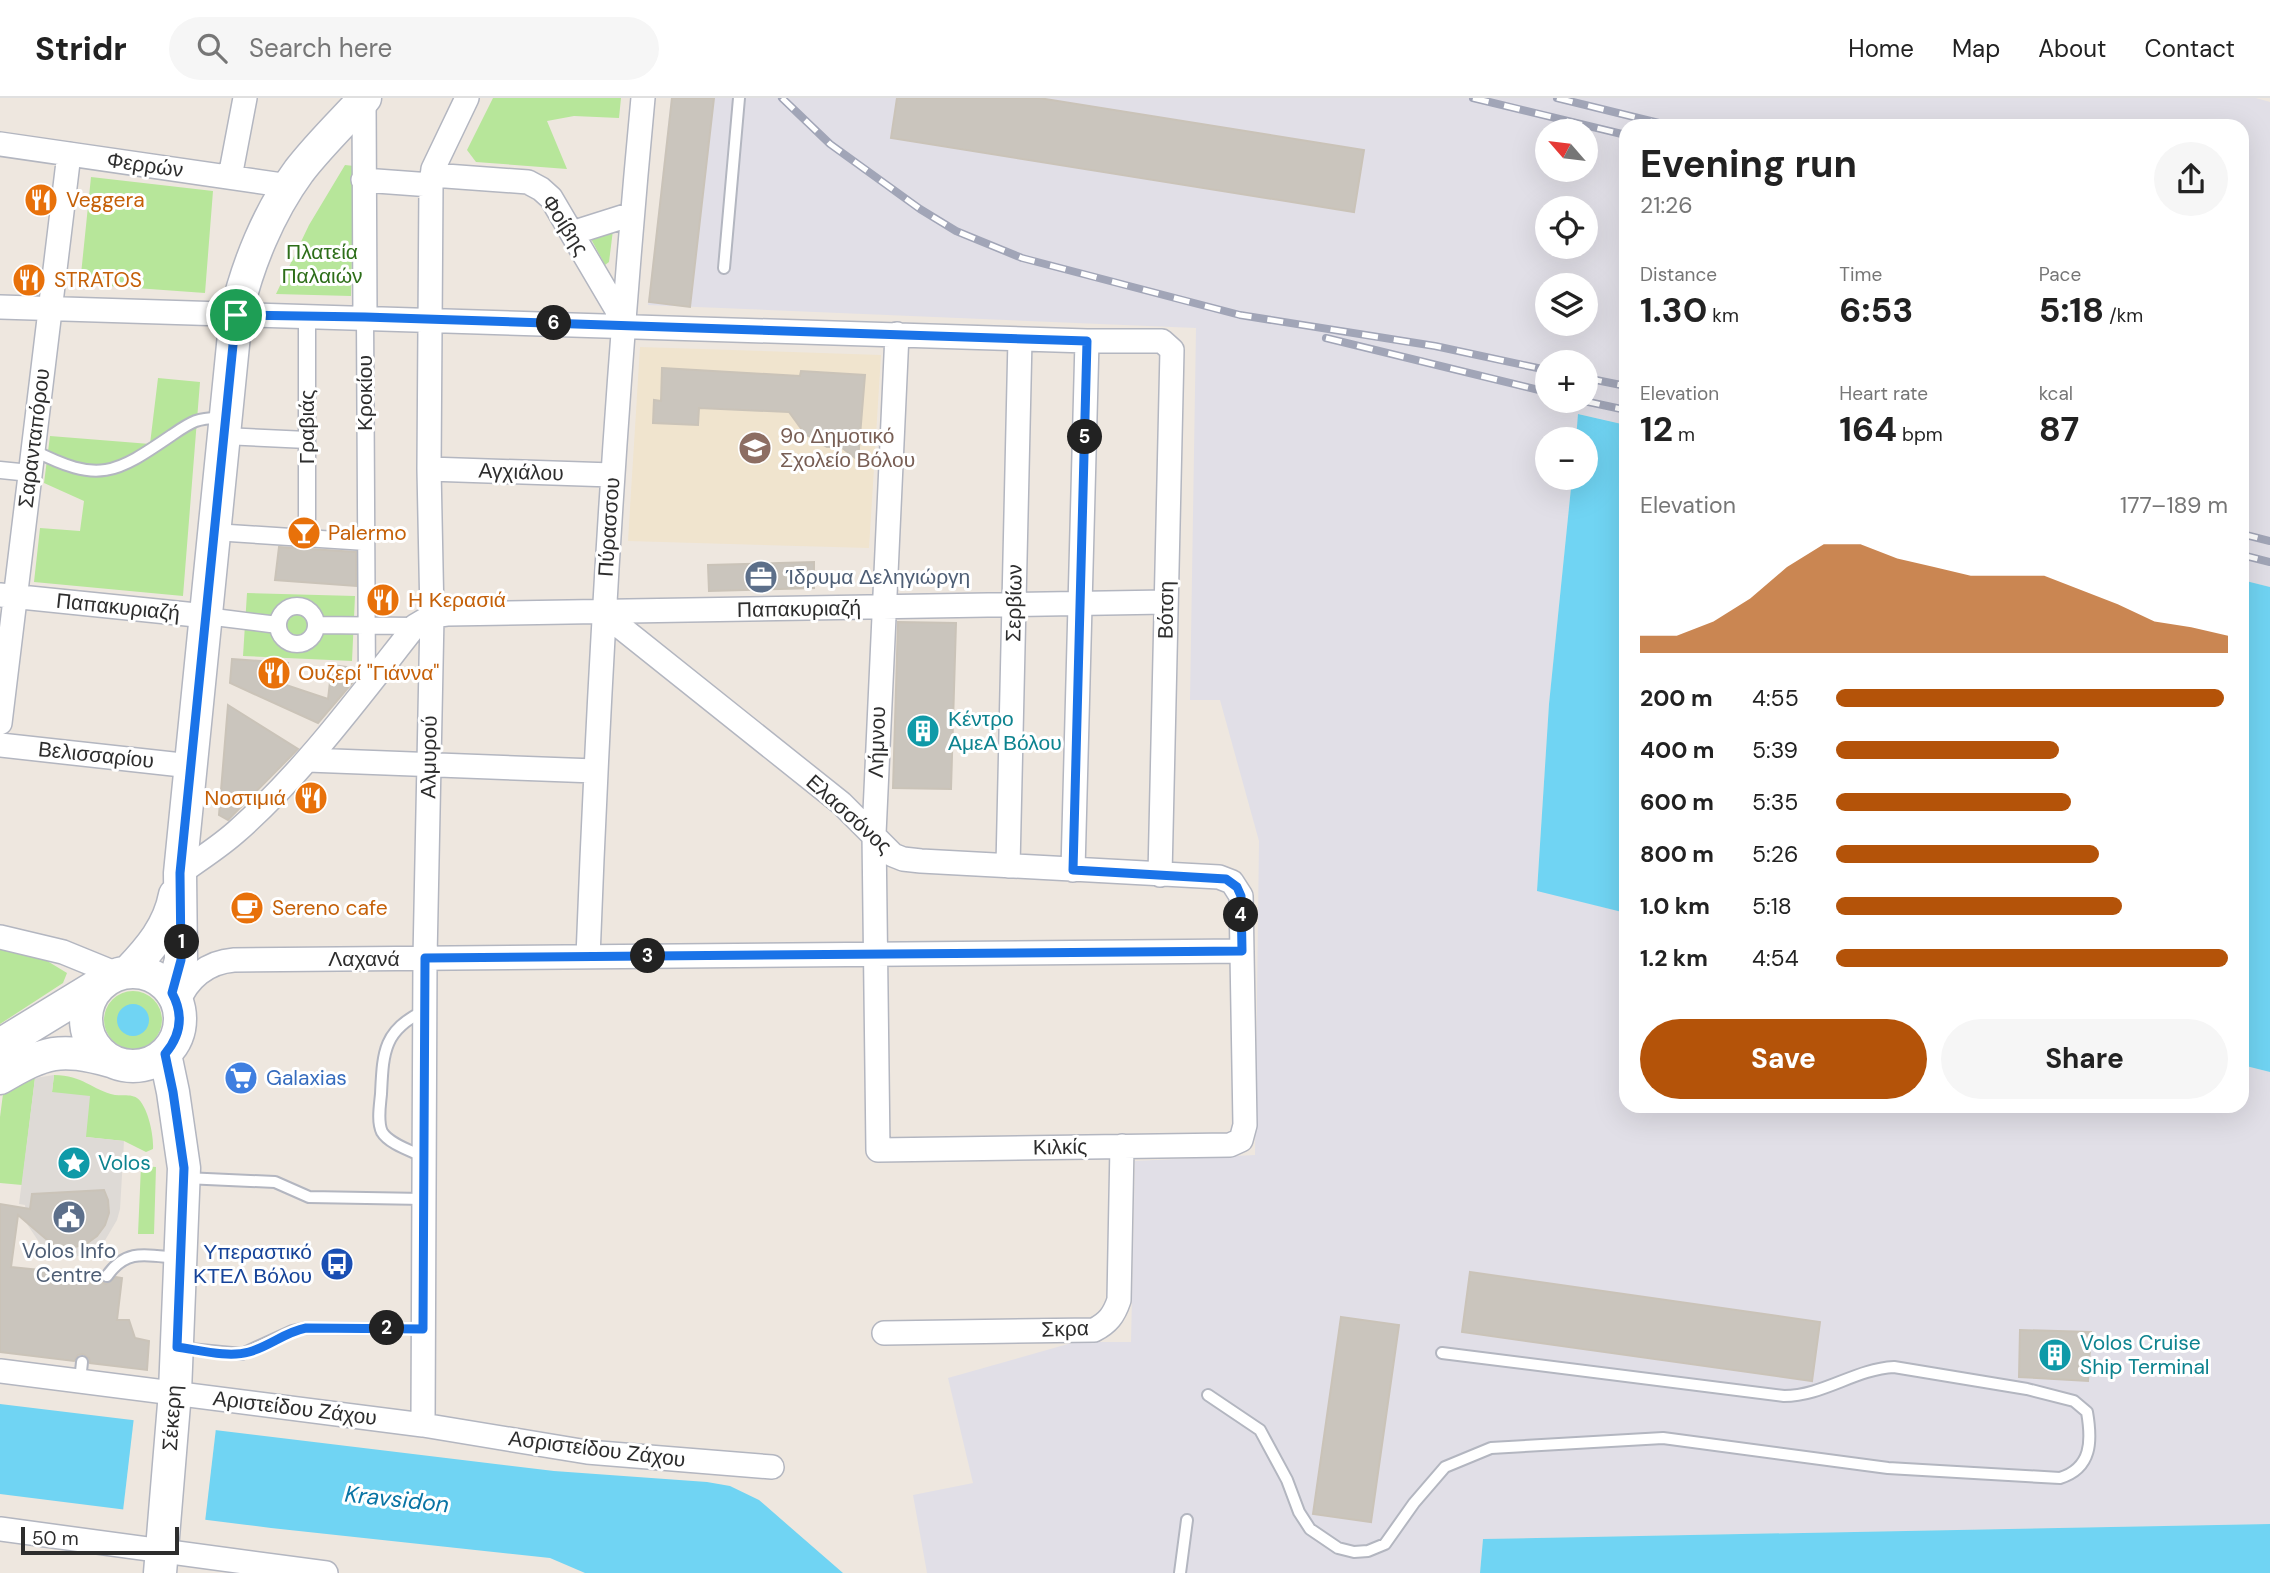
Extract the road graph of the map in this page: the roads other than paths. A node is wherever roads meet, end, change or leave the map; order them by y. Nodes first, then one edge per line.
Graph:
1 (245, 98) edge
2 (467, 98) edge
3 (643, 98) edge
4 (739, 98) edge
5 (364, 99) edge
6 (0, 144) edge
7 (69, 154) junction
8 (230, 177) junction
9 (363, 180) junction
10 (431, 180) junction
11 (289, 186) junction
12 (632, 214) junction
13 (572, 233) junction
14 (724, 268) dead end
15 (0, 307) edge
16 (50, 309) junction
17 (236, 315) junction
18 (307, 316) junction
19 (365, 317) junction
20 (429, 319) junction
21 (624, 324) junction
22 (897, 334) junction
23 (1020, 339) junction
24 (1087, 341) junction
25 (225, 427) junction
26 (307, 440) junction
27 (33, 450) junction
28 (429, 469) junction
29 (0, 470) edge
30 (30, 473) junction
31 (612, 475) junction
32 (214, 532) junction
33 (307, 538) junction
34 (366, 542) junction
35 (8, 595) edge
36 (1166, 602) junction
37 (1080, 603) junction
38 (1013, 605) junction
39 (883, 607) junction
40 (603, 613) junction
41 (206, 616) junction
42 (423, 621) junction
43 (367, 624) junction
44 (278, 625) junction
45 (316, 625) junction
46 (367, 687) junction
47 (0, 723) edge
48 (0, 745) edge
49 (308, 760) junction
50 (429, 764) junction
51 (191, 766) junction
52 (595, 771) junction
53 (874, 834) junction
54 (1007, 866) junction
55 (1073, 870) junction
56 (180, 873) junction
57 (1160, 875) junction
58 (0, 937) edge
59 (1242, 951) junction
60 (875, 955) junction
61 (588, 957) junction
62 (425, 958) junction
63 (116, 976) junction
64 (175, 998) junction
65 (424, 1011) junction
66 (0, 1045) edge
67 (165, 1054) junction
68 (111, 1061) junction
69 (0, 1079) edge
70 (1122, 1146) junction
71 (878, 1150) joint
72 (424, 1157) junction
73 (184, 1178) junction
74 (424, 1199) junction
75 (181, 1258) junction
76 (107, 1276) dead end
77 (423, 1329) junction
78 (884, 1333) dead end
79 (177, 1347) junction
80 (1442, 1353) dead end
81 (0, 1371) edge
82 (1208, 1395) dead end
83 (174, 1401) junction
84 (423, 1425) junction
85 (772, 1466) dead end
86 (1186, 1520) dead end
87 (0, 1529) edge
88 (161, 1553) edge
89 (326, 1573) edge
90 (1180, 1573) edge

1 - 8 street
2 - 10 street, Αλμυρού
3 - 12 street, Πύρασσου
4 - 14 lane
5 - 9 street, Κροκίου
5 - 11 main road
6 - 7 street, Φερρών
7 - 8 street, Φερρών
7 - 16 street, Σαρανταπόρου
8 - 11 street, Φερρών
9 - 10 street, Φοίβης
9 - 19 street, Κροκίου
10 - 13 street, Φοίβης
10 - 20 street, Αλμυρού
11 - 17 main road
12 - 13 street
12 - 21 street, Πύρασσου
13 - 21 street, Φοίβης
15 - 16 street
16 - 17 street
16 - 27 street, Σαρανταπόρου
17 - 18 street
17 - 25 main road
18 - 19 street
18 - 26 street, Γραβιάς
19 - 20 street
19 - 34 street, Κροκίου
20 - 21 street
20 - 28 street, Αλμυρού
21 - 22 street
21 - 31 street, Πύρασσου
22 - 23 street
22 - 39 street, Λήμνου
23 - 24 street
23 - 38 street, Σερβίων
24 - 36 street, Βότση
24 - 37 street
25 - 26 street
25 - 27 lane
25 - 32 main road
26 - 33 street, Γραβιάς
27 - 30 street, Σαρανταπόρου
28 - 31 street, Αγχιάλου
28 - 42 street, Αλμυρού
29 - 30 street
30 - 35 street, Σαρανταπόρου
31 - 40 street, Πύρασσου
32 - 33 street
32 - 41 main road
33 - 34 street
34 - 43 street, Κροκίου
35 - 41 street, Παπακυριαζή
35 - 47 street, Σαρανταπόρου
36 - 37 street, Παπακυριαζή
36 - 57 street, Βότση
37 - 38 street, Παπακυριαζή
37 - 55 street
38 - 39 street, Παπακυριαζή
38 - 54 street, Σερβίων
39 - 40 street, Παπακυριαζή
39 - 53 street, Λήμνου
40 - 42 street, Παπακυριαζή
40 - 52 street, Πύρασσου
40 - 53 street, Ελασσόνος
41 - 44 street, Παπακυριαζή
41 - 51 main road
42 - 43 street, Παπακυριαζή
42 - 46 street
42 - 50 street, Αλμυρού
43 - 45 street, Παπακυριαζή
43 - 46 street, Κροκίου
44 - 45 street
44 - 45 street
46 - 49 street
48 - 51 street, Βελισσαρίου
49 - 50 street
49 - 56 street
50 - 52 street
50 - 62 street, Αλμυρού
51 - 56 main road
52 - 61 street, Πύρασσου
53 - 54 street, Ελασσόνος
53 - 60 street, Λήμνου
54 - 55 street, Ελασσόνος
55 - 57 street, Ελασσόνος
56 - 63 main road
56 - 64 main road
57 - 59 street, Ελασσόνος
58 - 63 street
59 - 60 street, Λαχανά
59 - 70 street, Κιλκίς
60 - 61 street, Λαχανά
60 - 71 street, Λήμνου
61 - 62 street, Λαχανά
62 - 64 street, Λαχανά
62 - 65 street, Αλμυρού
63 - 64 main road
63 - 66 main road
63 - 68 main road
64 - 67 main road
65 - 72 street, Αλμυρού
65 - 72 lane
67 - 68 main road
67 - 73 main road, Σέκερη
68 - 69 main road
70 - 71 street, Κιλκίς
70 - 78 street, Σκρα
72 - 74 street, Αλμυρού
73 - 74 lane
73 - 75 main road, Σέκερη
74 - 77 street, Αλμυρού
75 - 76 lane
75 - 79 main road, Σέκερη
77 - 79 lane
77 - 84 street, Αλμυρού
79 - 83 main road, Σέκερη
80 - 82 lane
81 - 83 street, Αριστείδου Ζάχου
83 - 84 street, Αριστείδου Ζάχου
83 - 88 main road, Σέκερη
84 - 85 street, Ασριστείδου Ζάχου
86 - 90 lane
87 - 88 street
88 - 89 street

